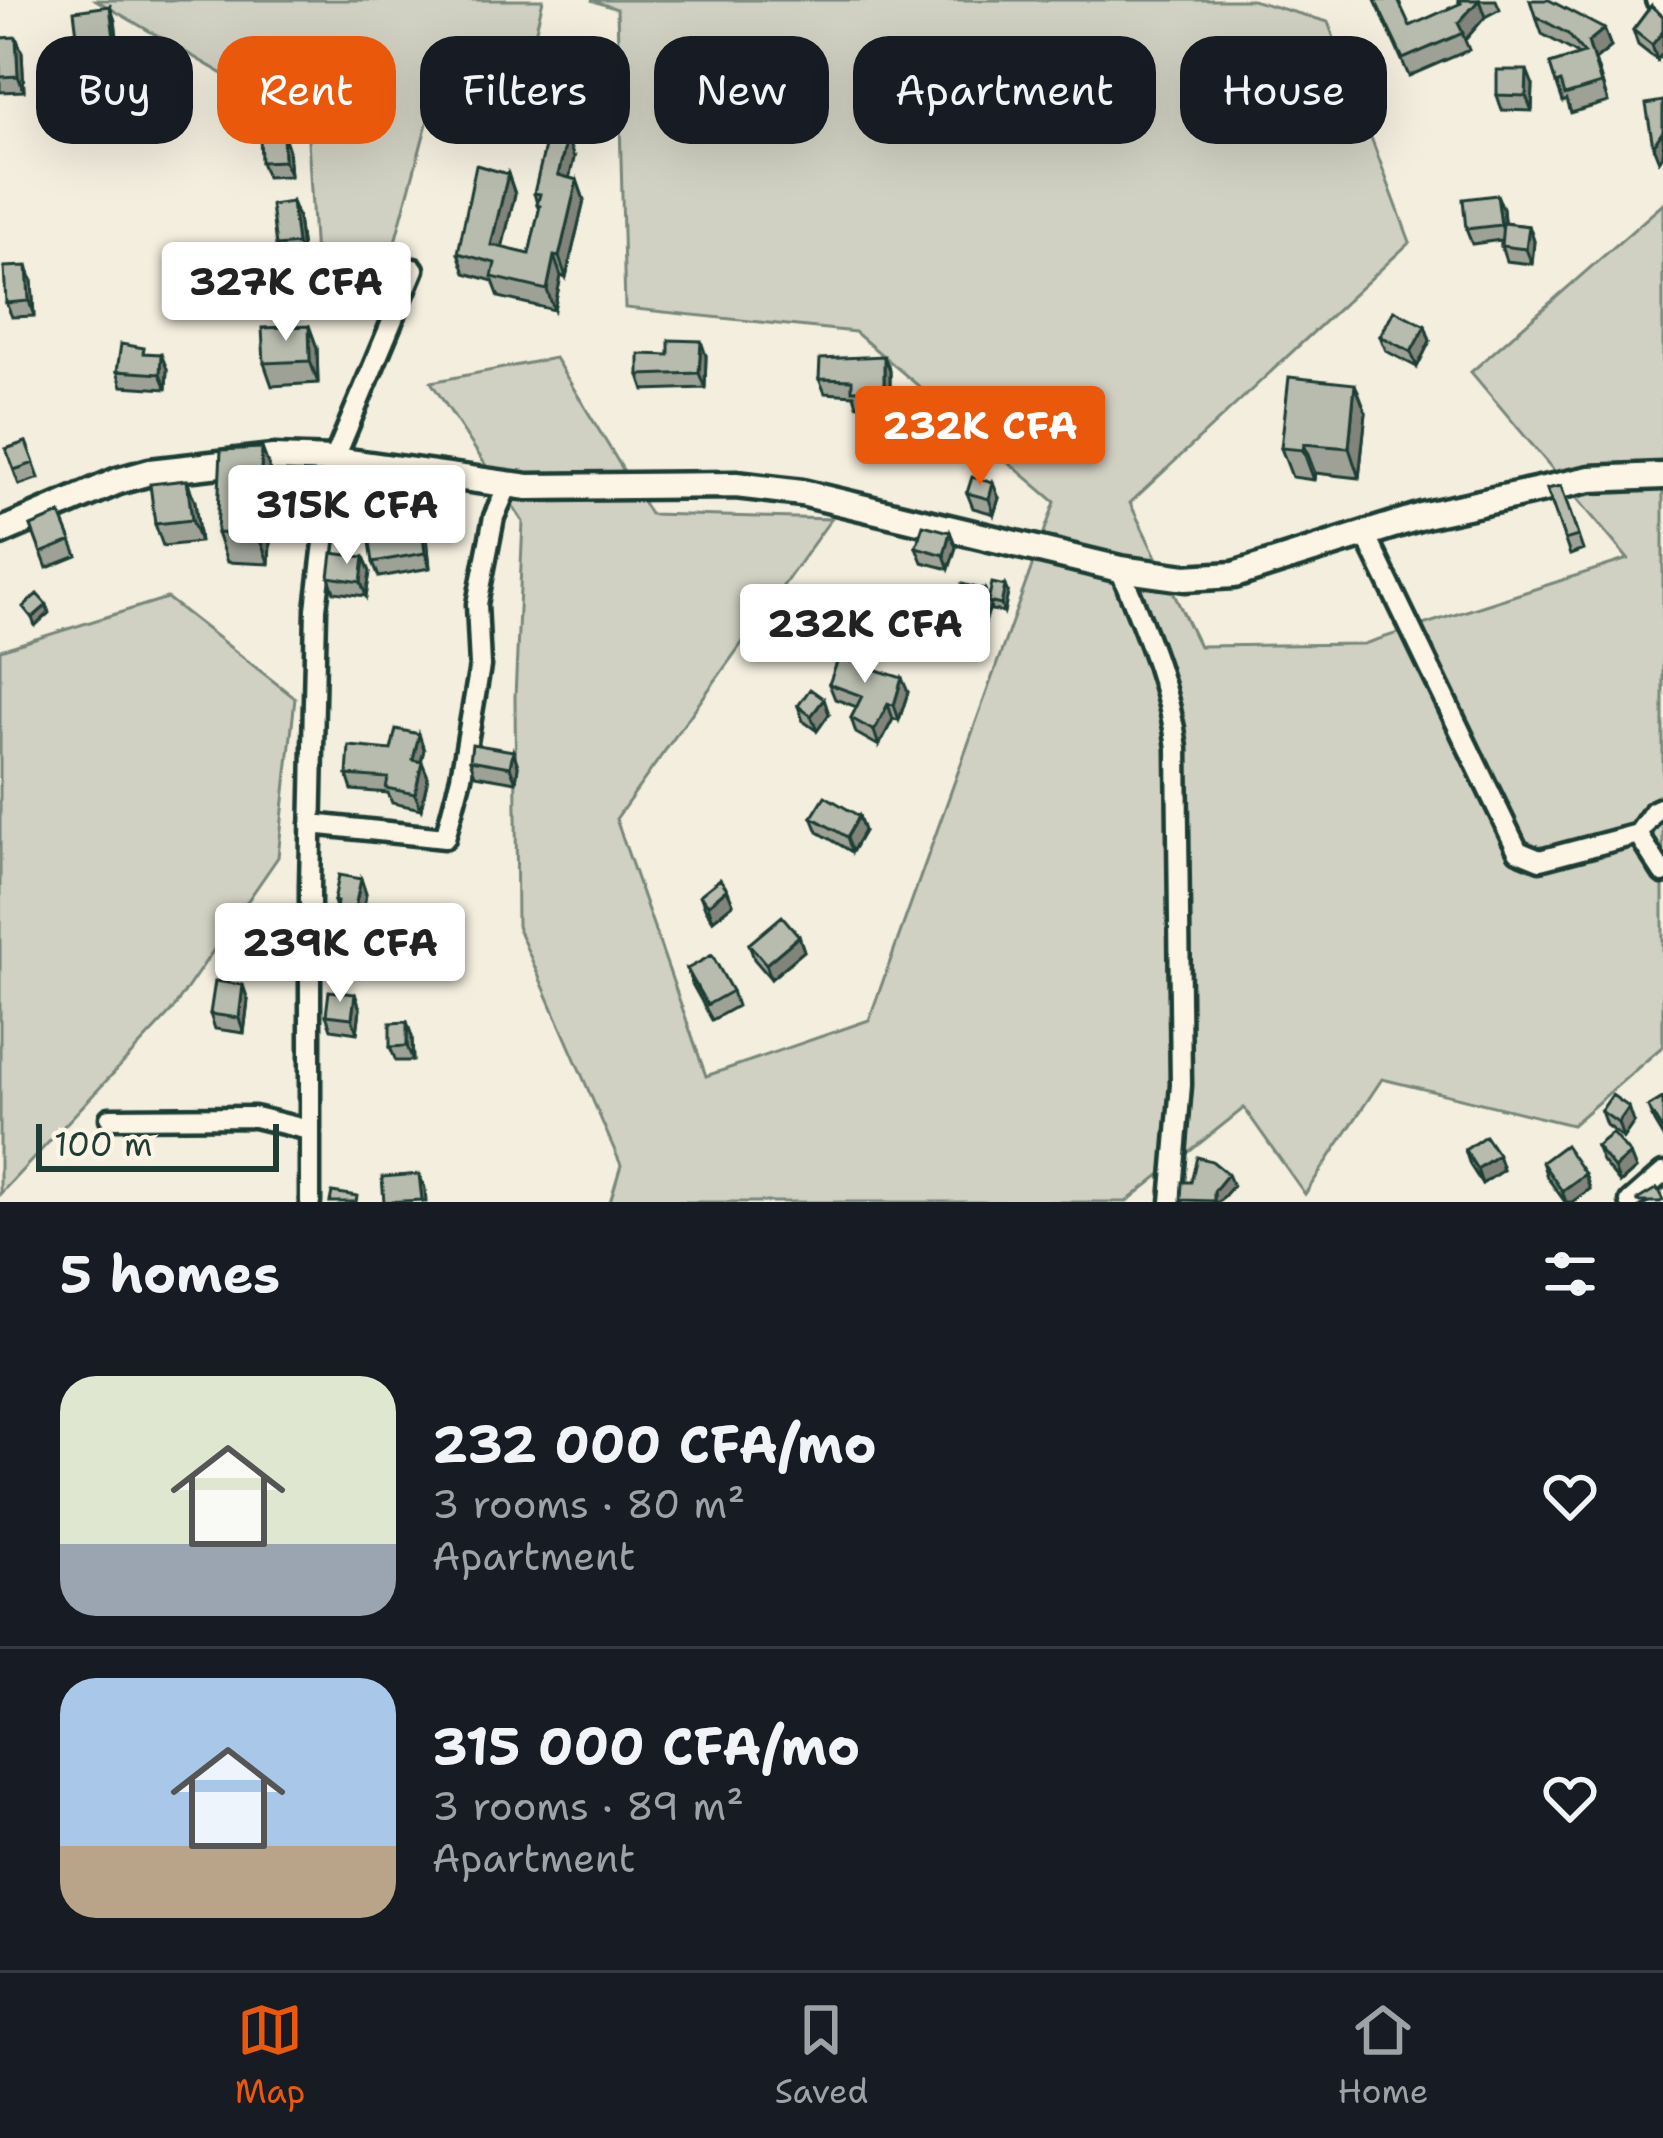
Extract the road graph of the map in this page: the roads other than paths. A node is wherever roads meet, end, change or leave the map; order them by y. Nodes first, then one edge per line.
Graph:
1 (1656, 0) edge
2 (1663, 9) edge
3 (415, 268) dead end
4 (334, 460) junction
5 (1663, 476) edge
6 (508, 485) junction
7 (0, 532) edge
8 (1365, 534) junction
9 (1120, 569) junction
10 (1663, 807) edge
11 (311, 824) junction
12 (1638, 835) junction
13 (1663, 873) edge
14 (110, 1118) dead end
15 (309, 1130) junction
16 (1663, 1173) edge
17 (310, 1202) edge
18 (1172, 1202) edge
19 (1630, 1202) edge

1 - 2 street
3 - 4 street
4 - 6 street
4 - 7 street
4 - 11 street
5 - 8 street
6 - 9 street
6 - 11 street
8 - 9 street
8 - 12 street
9 - 18 street
10 - 12 street
11 - 15 street
12 - 13 street
14 - 15 street
15 - 17 street
16 - 19 street

